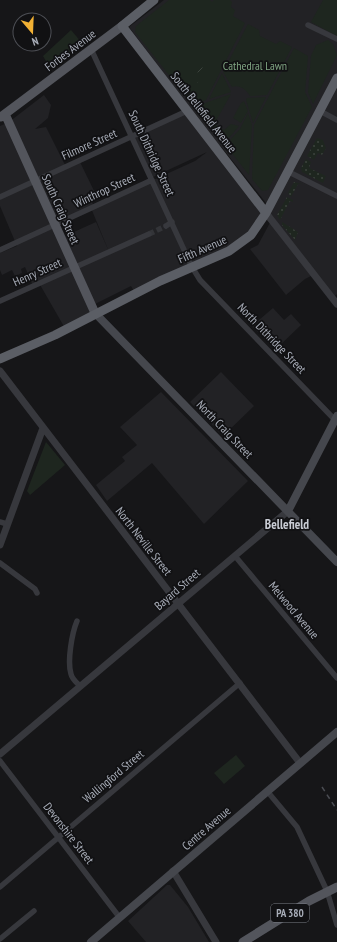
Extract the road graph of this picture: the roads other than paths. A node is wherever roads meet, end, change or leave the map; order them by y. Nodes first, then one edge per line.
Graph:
1 (154, 0) edge
2 (308, 25) dead end
3 (122, 26) junction
4 (337, 39) edge
5 (91, 49) junction
6 (337, 78) edge
7 (187, 111) junction
8 (320, 111) junction
9 (3, 116) edge
10 (337, 120) edge
11 (132, 136) junction
12 (289, 172) junction
13 (152, 180) junction
14 (35, 181) junction
15 (337, 196) edge
16 (0, 197) edge
17 (266, 213) junction
18 (172, 222) junction
19 (55, 225) junction
20 (166, 226) tunnel mouth
21 (149, 234) tunnel mouth
22 (0, 250) edge
23 (75, 267) junction
24 (192, 267) junction
25 (0, 301) edge
26 (337, 304) edge
27 (96, 313) junction
28 (0, 359) edge
29 (0, 371) edge
30 (336, 420) edge
31 (43, 428) junction
32 (288, 511) junction
33 (4, 523) edge
34 (0, 545) edge
35 (235, 556) junction
36 (337, 562) edge
37 (0, 563) edge
38 (37, 593) dead end
39 (179, 603) junction
40 (77, 621) dead end
41 (337, 678) edge
42 (240, 683) junction
43 (80, 686) junction
44 (337, 732) edge
45 (0, 754) edge
46 (0, 761) edge
47 (300, 763) junction
48 (267, 791) junction
49 (58, 837) junction
50 (173, 871) junction
51 (0, 887) edge
52 (337, 887) edge
53 (327, 891) junction
54 (34, 911) dead end
55 (120, 918) junction
56 (337, 925) edge
57 (0, 939) edge
58 (90, 942) edge
59 (216, 942) edge
60 (243, 942) edge

1 - 3 highway, Forbes Avenue
2 - 4 street
3 - 5 main road, Forbes Avenue
3 - 7 highway, South Bellefield Avenue
5 - 9 main road, Forbes Avenue
5 - 11 street, South Dithridge Street
6 - 8 highway, Fifth Avenue
7 - 11 street, Filmore Street
7 - 17 highway, South Bellefield Avenue
8 - 10 street
8 - 12 highway, Fifth Avenue
9 - 14 main road, South Craig Street
11 - 13 street, South Dithridge Street
11 - 14 street, Filmore Street
12 - 15 street
12 - 17 highway, Fifth Avenue
13 - 18 street, South Dithridge Street
13 - 19 street, Winthrop Street
14 - 16 street, Filmore Street
14 - 19 main road, South Craig Street
17 - 24 highway, Fifth Avenue
17 - 26 street
18 - 20 street
18 - 24 street, South Dithridge Street
19 - 22 street, Winthrop Street
19 - 23 main road, South Craig Street
21 - 23 street, Henry Street
23 - 25 street, Henry Street
23 - 27 main road, South Craig Street
24 - 27 highway, Fifth Avenue
24 - 30 street, North Dithridge Street
27 - 28 highway, Fifth Avenue
27 - 32 main road, North Craig Street
29 - 31 street, North Neville Street
30 - 32 main road, Bayard Street
31 - 33 street
31 - 39 street, North Neville Street
32 - 35 street, Bayard Street
32 - 36 main road, North Craig Street
33 - 34 street
35 - 39 street, Bayard Street
35 - 41 street, Melwood Avenue
37 - 38 street
39 - 42 street, North Neville Street
39 - 43 street, Bayard Street
40 - 43 street
42 - 47 street, North Neville Street
42 - 49 street, Wallingford Street
43 - 45 street, Bayard Street
44 - 47 main road, Centre Avenue
46 - 49 street, Devonshire Street
47 - 48 main road, Centre Avenue
48 - 50 main road, Centre Avenue
48 - 53 street
49 - 51 street, Wallingford Street
49 - 55 street, Devonshire Street
50 - 55 main road, Centre Avenue
50 - 59 street
52 - 53 main road, PA 380
53 - 56 street
53 - 60 main road, PA 380
54 - 57 street
55 - 58 main road, Centre Avenue

